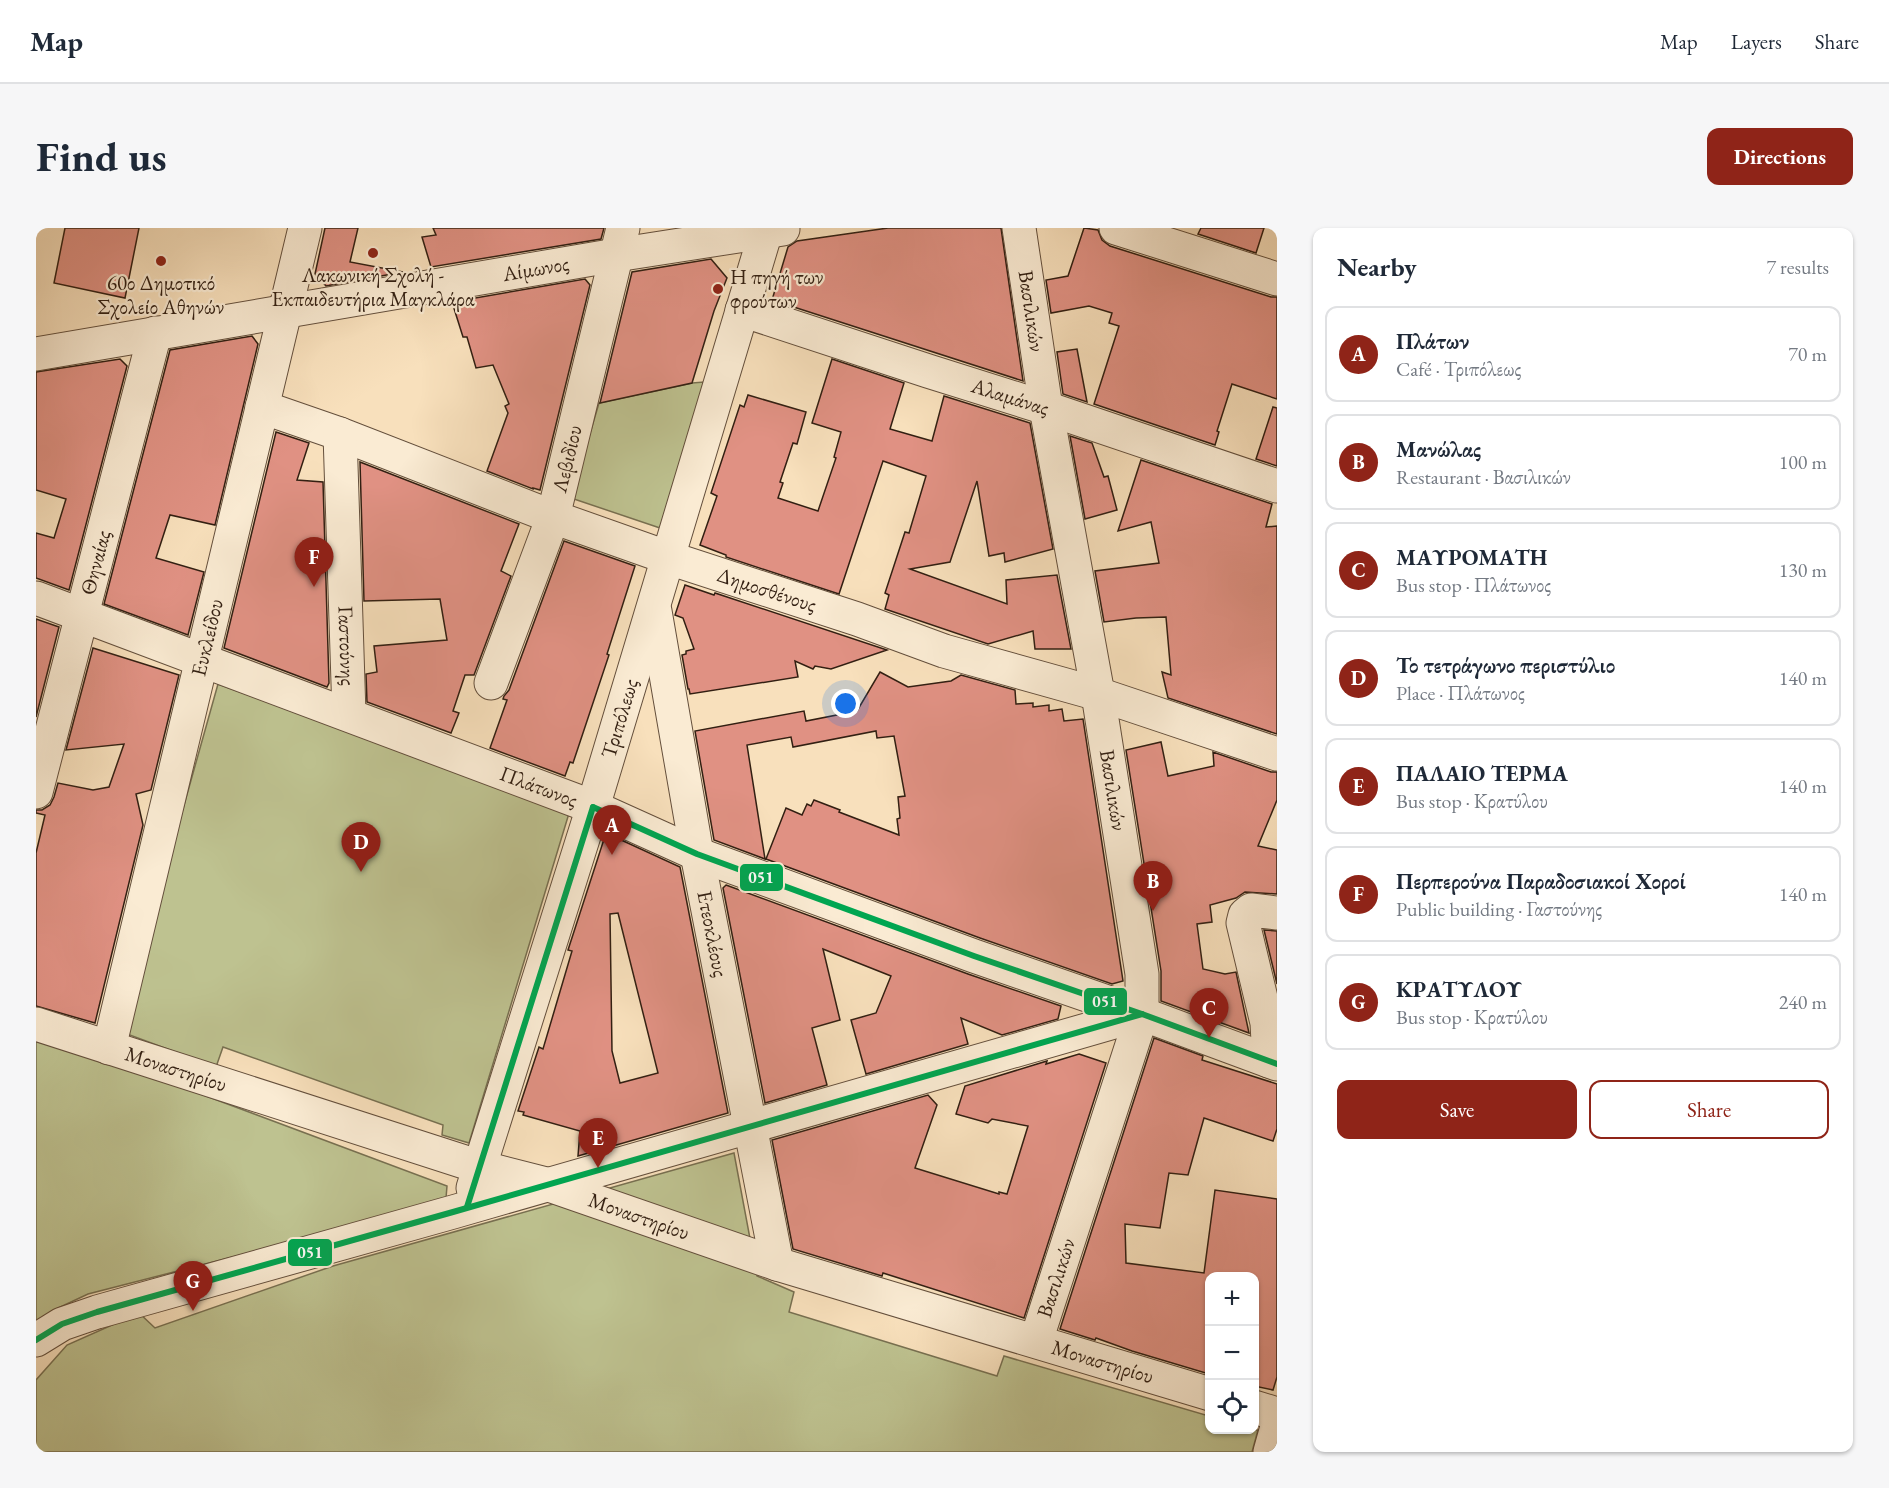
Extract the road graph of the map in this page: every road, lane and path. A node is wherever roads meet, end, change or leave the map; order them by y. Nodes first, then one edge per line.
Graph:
1 (305, 228) edge
2 (1019, 228) edge
3 (1116, 228) edge
4 (773, 229) edge
5 (620, 241) edge
6 (1277, 279) edge
7 (285, 310) junction
8 (742, 310) junction
9 (155, 333) junction
10 (36, 354) edge
11 (262, 407) junction
12 (1046, 408) junction
13 (340, 434) junction
14 (1277, 486) edge
15 (553, 517) junction
16 (669, 558) junction
17 (36, 598) edge
18 (654, 603) junction
19 (82, 615) junction
20 (202, 659) junction
21 (491, 683) dead end
22 (1098, 694) junction
23 (349, 714) junction
24 (1277, 754) edge
25 (36, 792) edge
26 (593, 807) junction
27 (698, 854) junction
28 (1277, 913) edge
29 (1142, 1014) junction
30 (36, 1024) edge
31 (109, 1048) junction
32 (1273, 1063) edge
33 (751, 1126) junction
34 (480, 1167) junction
35 (546, 1185) junction
36 (467, 1207) junction
37 (777, 1264) junction
38 (36, 1340) edge
39 (1036, 1341) junction
40 (1205, 1393) edge
41 (1259, 1409) edge
42 (1277, 1414) edge
43 (1277, 1427) edge
44 (1270, 1452) edge

1 - 7 street, Ευκλείδου
2 - 12 street, Βασιλικών
3 - 6 street
4 - 5 street, Αίμωνος
4 - 8 street, Τριπόλεως
5 - 7 street, Αίμωνος
5 - 15 street, Λεβιδίου
7 - 9 street, Αίμωνος
7 - 11 street, Ευκλείδου
8 - 12 street, Αλαμάνας
8 - 16 street, Τριπόλεως
9 - 10 street, Αίμωνος
9 - 19 street, Θηναίας
11 - 13 street, Δημοσθένους
11 - 20 street, Ευκλείδου
12 - 14 street, Αλαμάνας
12 - 22 street, Βασιλικών
13 - 15 street, Δημοσθένους
13 - 23 street, Γαστούνης
15 - 16 street, Δημοσθένους
15 - 21 street, Λεβιδίου
16 - 18 street, Τριπόλεως
16 - 22 street, Δημοσθένους
17 - 19 street, Πλάτωνος
18 - 26 street, Τριπόλεως
18 - 27 street, Ετεοκλέους
19 - 20 street, Πλάτωνος
19 - 25 street, Θηναίας
20 - 23 street, Πλάτωνος
20 - 31 street, Ευκλείδου
22 - 24 street, Δημοσθένους
22 - 29 street, Βασιλικών
23 - 26 street, Πλάτωνος
26 - 27 street, Πλάτωνος
26 - 34 street, Τριπόλεως
27 - 29 street, Πλάτωνος
27 - 33 street, Ετεοκλέους
28 - 32 street
29 - 32 street, Πλάτωνος
29 - 33 street
29 - 39 street, Βασιλικών
30 - 31 street, Μοναστηρίου
31 - 34 street, Μοναστηρίου
33 - 35 street
33 - 37 street, Ετεοκλέους
34 - 35 street, Μοναστηρίου
34 - 36 street, Τριπόλεως
35 - 36 street
35 - 37 street, Μοναστηρίου
36 - 38 street
37 - 39 street, Μοναστηρίου
39 - 40 street, Μοναστηρίου
41 - 42 street
43 - 44 street

